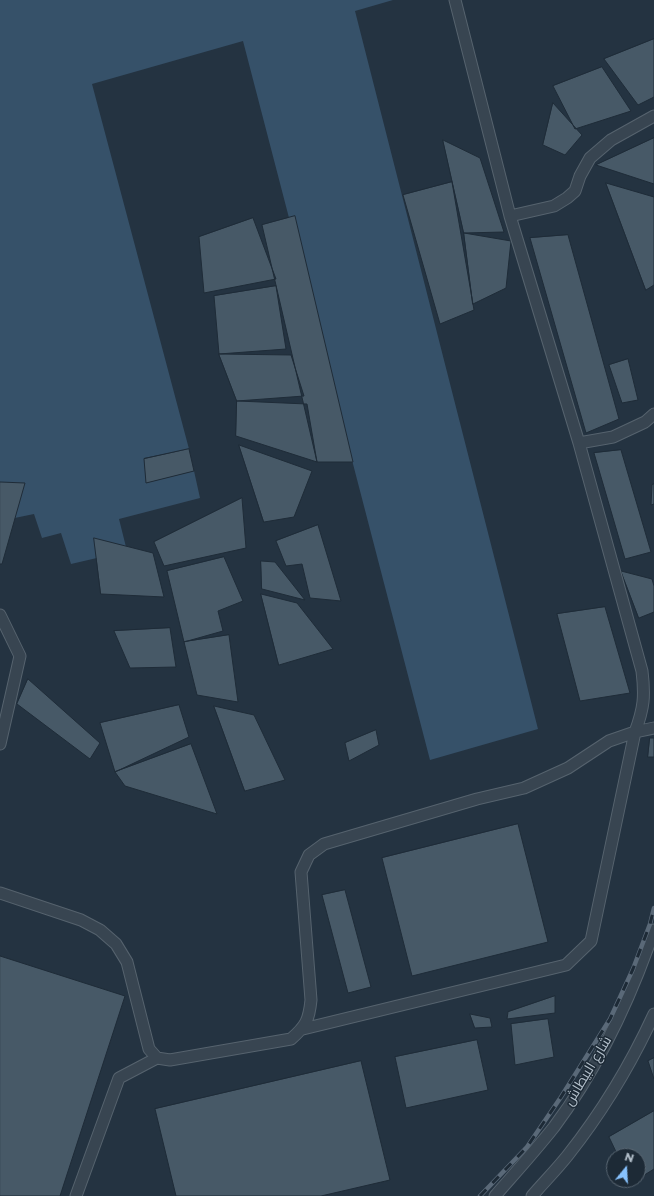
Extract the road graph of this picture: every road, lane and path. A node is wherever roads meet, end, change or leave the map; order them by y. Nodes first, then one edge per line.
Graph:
1 (454, 0) edge
2 (654, 116) edge
3 (510, 216) junction
4 (654, 414) edge
5 (579, 443) junction
6 (0, 615) edge
7 (654, 728) edge
8 (635, 732) junction
9 (0, 744) edge
10 (0, 893) edge
11 (654, 930) edge
12 (654, 1014) edge
13 (303, 1029) junction
14 (158, 1058) junction
15 (76, 1196) edge
16 (495, 1196) edge
17 (532, 1196) edge

1 - 3 lane
2 - 3 lane
3 - 5 lane
4 - 5 lane
5 - 8 lane
6 - 9 lane
7 - 8 lane
8 - 13 lane
8 - 13 lane
10 - 14 lane
11 - 16 lane, شارع البيطاش
12 - 17 lane
13 - 14 lane
14 - 15 lane

